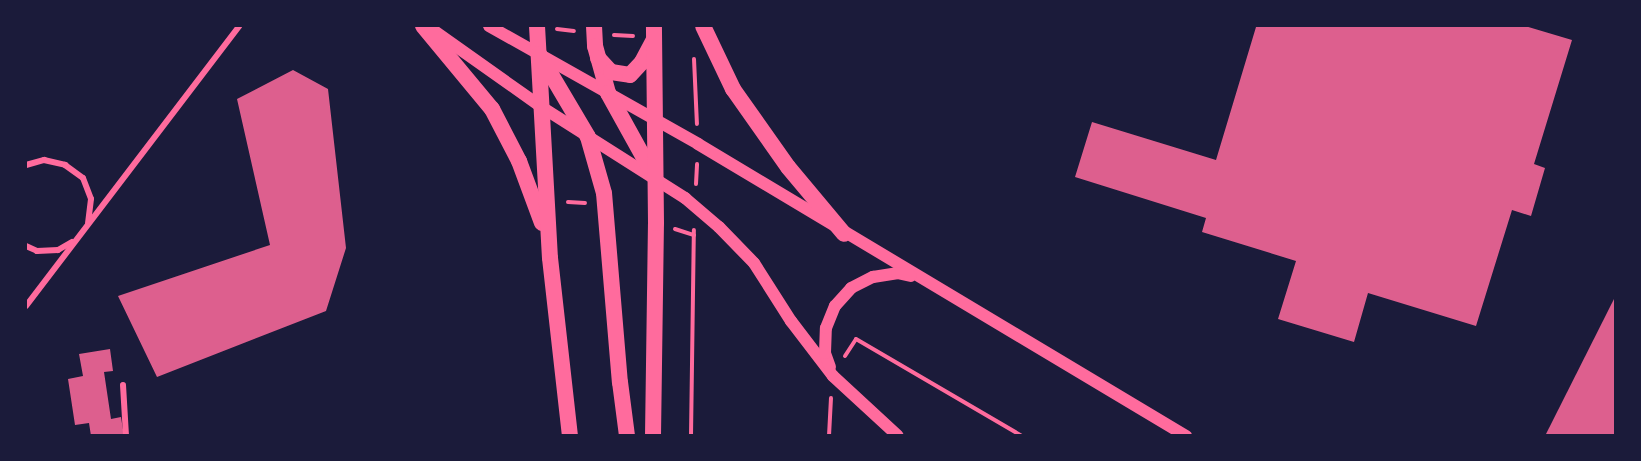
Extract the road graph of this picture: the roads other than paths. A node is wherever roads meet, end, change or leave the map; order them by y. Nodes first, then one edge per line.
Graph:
1 (239, 26) edge
2 (425, 26) edge
3 (489, 26) edge
4 (537, 26) edge
5 (594, 26) edge
6 (703, 26) edge
7 (654, 32) edge
8 (538, 54) junction
9 (598, 57) junction
10 (608, 93) junction
11 (540, 106) junction
12 (655, 119) junction
13 (588, 137) junction
14 (26, 165) edge
15 (656, 179) junction
16 (844, 234) junction
17 (77, 239) junction
18 (549, 242) junction
19 (26, 246) edge
20 (921, 278) junction
21 (26, 306) edge
22 (833, 376) junction
23 (123, 384) dead end
24 (569, 410) junction
25 (126, 435) edge
26 (563, 435) edge
27 (570, 435) edge
28 (627, 435) edge
29 (652, 435) edge
30 (898, 435) edge
31 (1186, 435) edge

1 - 17 street
2 - 11 main road
2 - 18 highway
3 - 8 main road
4 - 8 highway
5 - 9 highway
6 - 16 highway
7 - 9 highway
7 - 12 highway
8 - 10 main road
8 - 11 highway
8 - 13 highway
9 - 10 highway
10 - 12 main road
10 - 15 highway
11 - 13 main road
11 - 18 highway
12 - 15 highway
12 - 16 main road
13 - 15 main road
13 - 28 highway
14 - 17 street
15 - 22 main road
15 - 29 highway
16 - 20 main road
17 - 19 street
17 - 21 street
18 - 24 highway
20 - 22 main road
20 - 31 main road
22 - 30 main road
23 - 25 street
24 - 26 highway
24 - 27 highway

